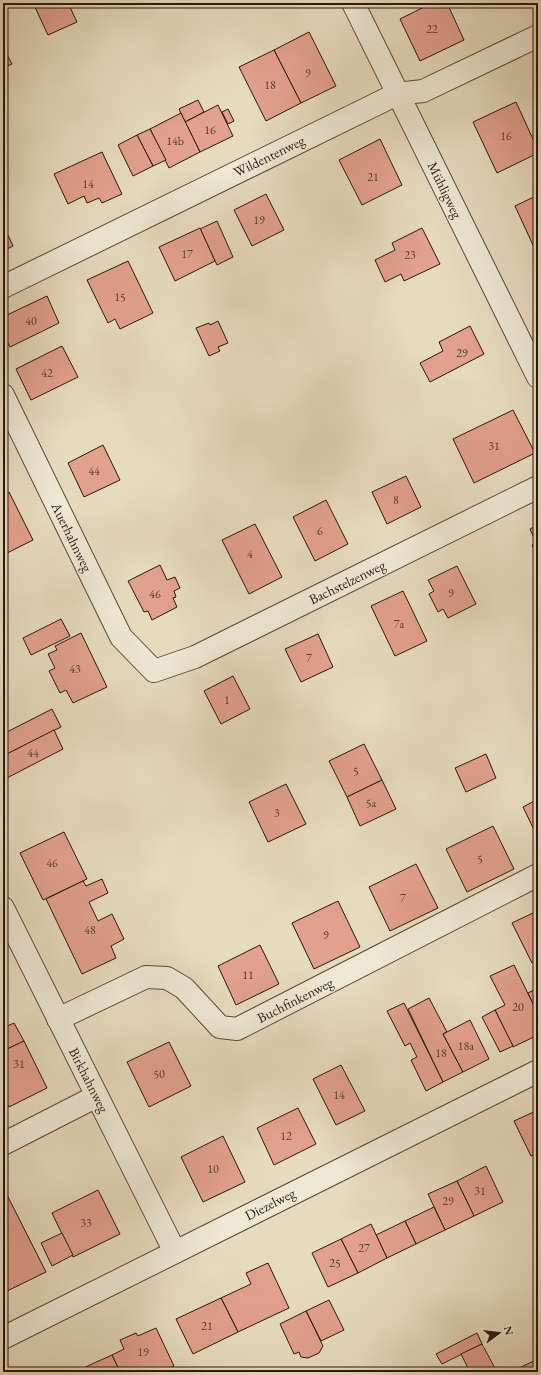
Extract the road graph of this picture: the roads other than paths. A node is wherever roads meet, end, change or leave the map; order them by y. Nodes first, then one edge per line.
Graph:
1 (353, 3) edge
2 (538, 36) edge
3 (397, 94) junction
4 (3, 286) edge
5 (538, 377) edge
6 (3, 395) edge
7 (538, 487) edge
8 (154, 671) joint
9 (538, 875) edge
10 (3, 908) edge
11 (58, 1019) junction
12 (538, 1071) edge
13 (97, 1096) junction
14 (3, 1144) edge
15 (175, 1252) junction
16 (3, 1338) edge

1 - 3 street, Mühligweg
2 - 3 street, Wildentenweg
3 - 4 street, Wildentenweg
3 - 5 street, Mühligweg
6 - 8 street, Auerhahnweg
7 - 8 street, Bachstelzenweg
9 - 11 street, Buchfinkenweg
10 - 11 street, Birkhahnweg
11 - 13 street, Birkhahnweg
12 - 15 street, Diezelweg
13 - 14 street
13 - 15 street, Birkhahnweg
15 - 16 street, Diezelweg

